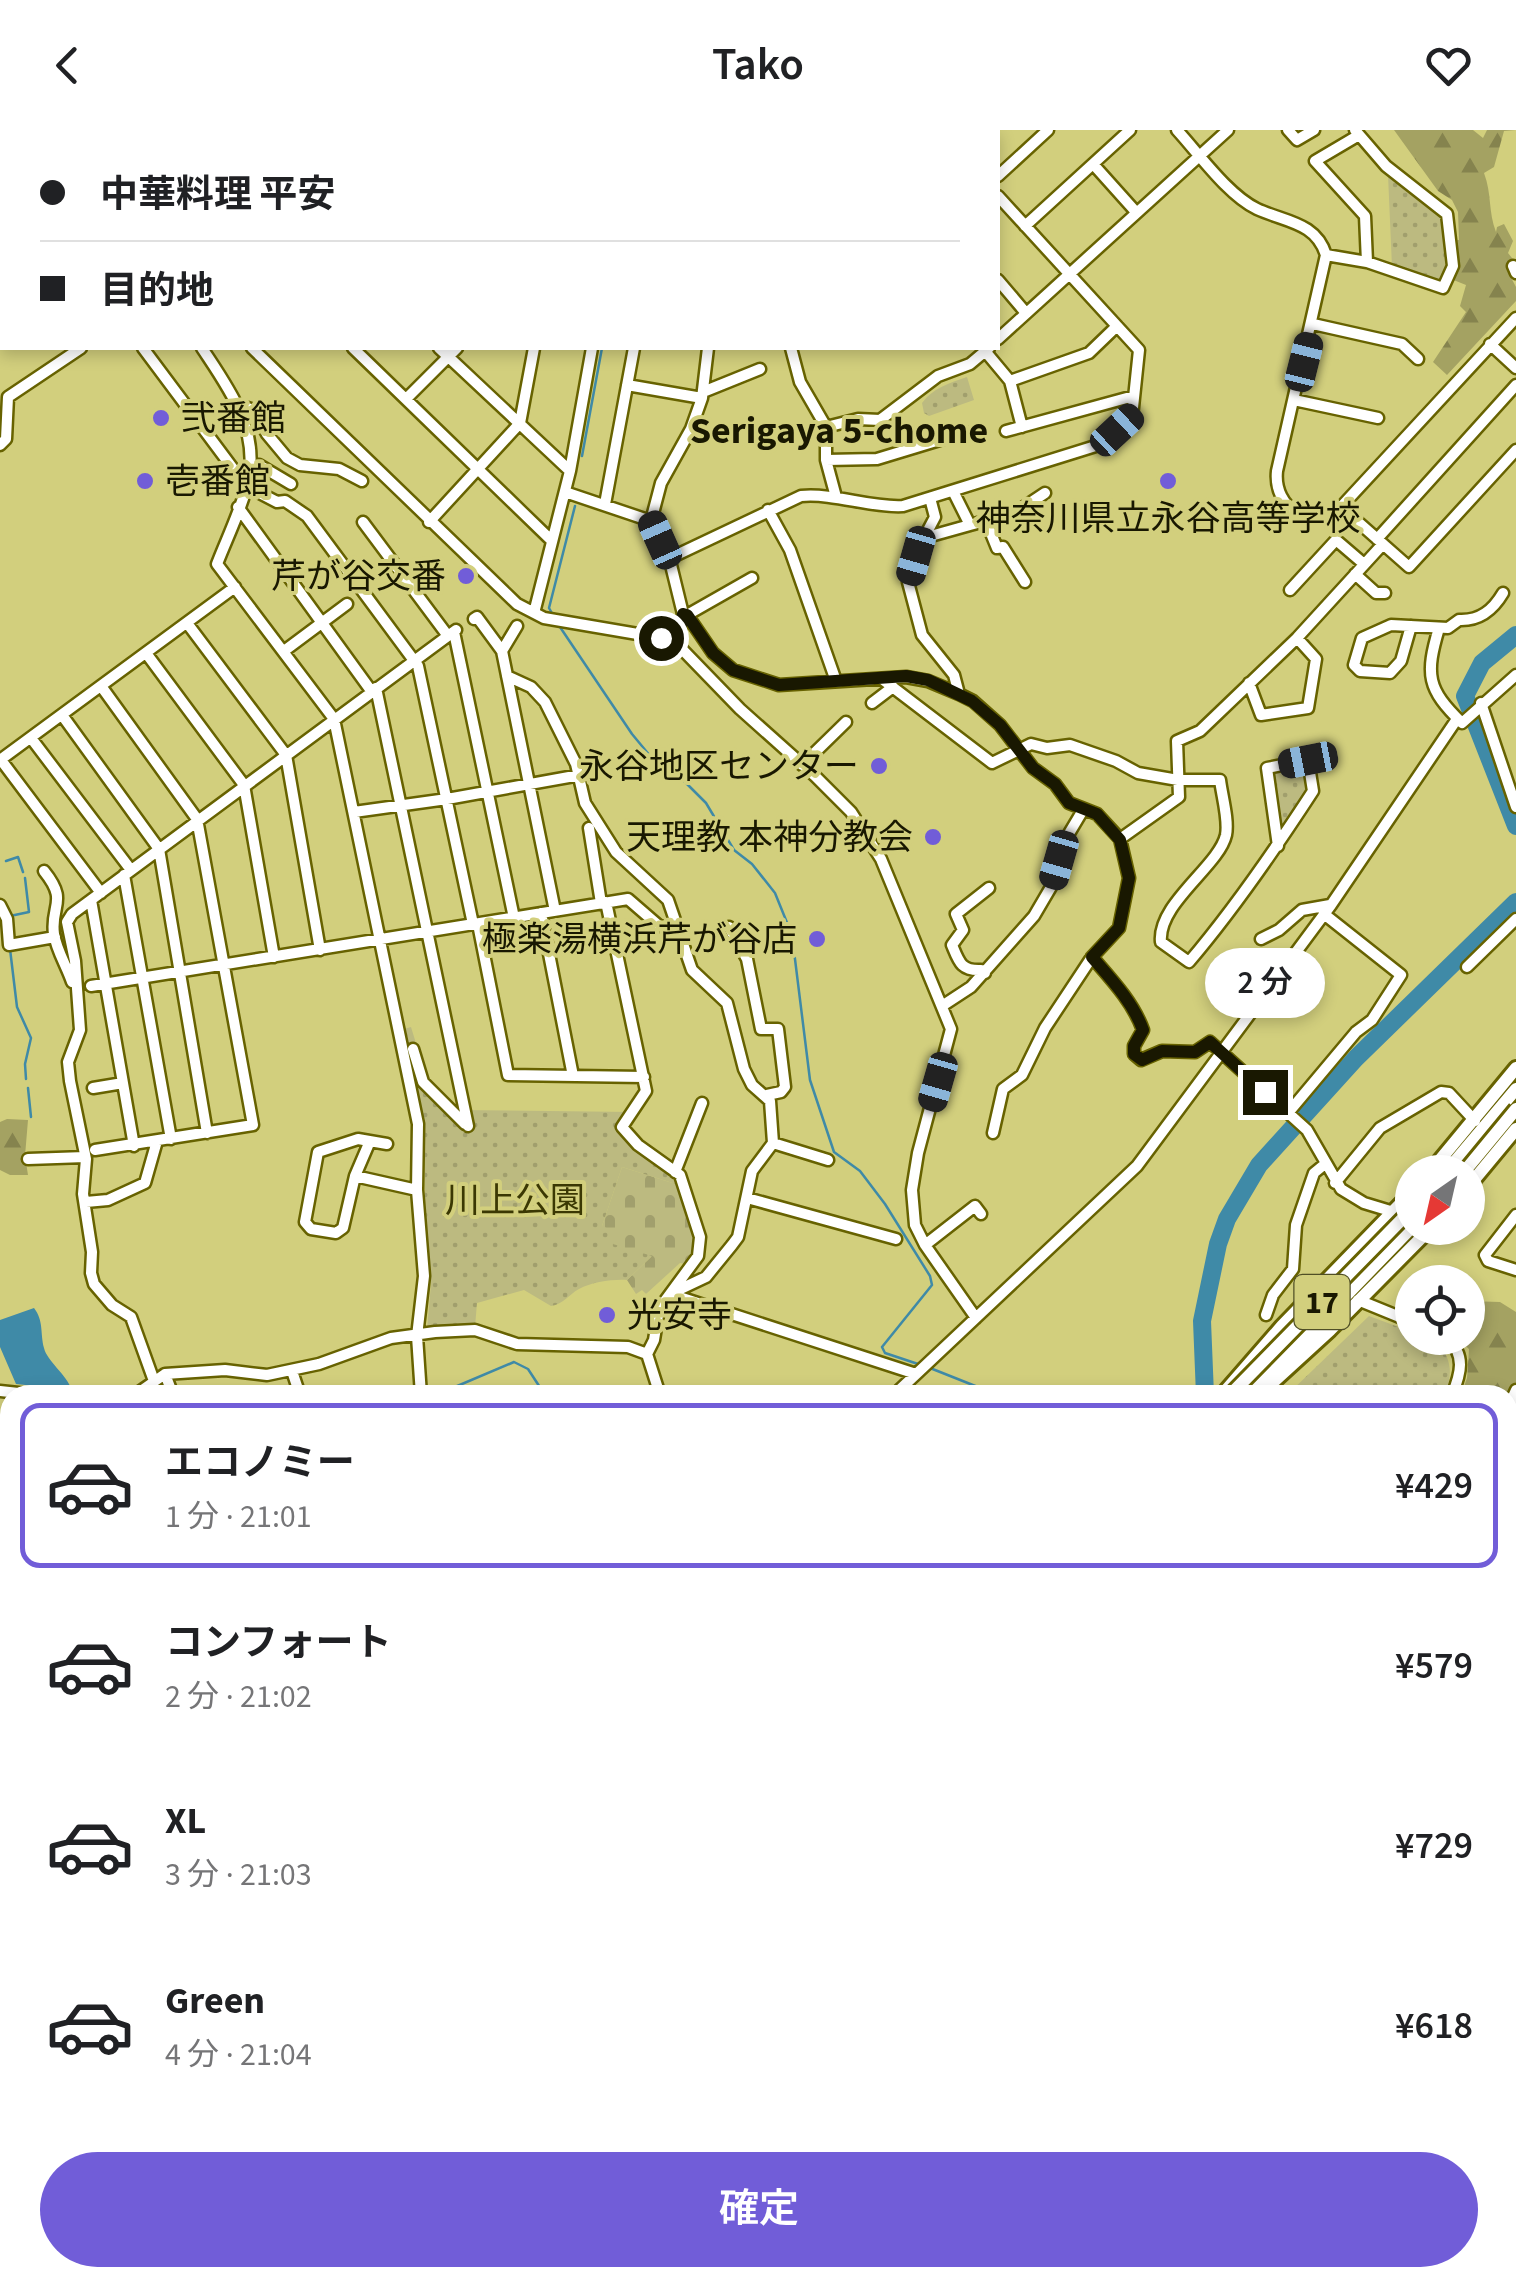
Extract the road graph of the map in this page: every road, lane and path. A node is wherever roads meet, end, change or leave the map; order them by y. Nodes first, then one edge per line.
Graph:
1 (1047, 130) edge
2 (1130, 130) edge
3 (1177, 130) edge
4 (1228, 130) edge
5 (1288, 130) edge
6 (1314, 130) edge
7 (1357, 133) edge
8 (1200, 155) junction
9 (1093, 164) junction
10 (1000, 174) edge
11 (1000, 198) edge
12 (1136, 212) junction
13 (1025, 226) junction
14 (1326, 256) junction
15 (1367, 262) junction
16 (1070, 273) junction
17 (1000, 282) edge
18 (1026, 313) junction
19 (1516, 318) edge
20 (1313, 324) junction
21 (1117, 326) junction
22 (1000, 337) edge
23 (1490, 344) junction
24 (78, 350) edge
25 (144, 350) edge
26 (203, 350) edge
27 (254, 350) edge
28 (356, 350) edge
29 (534, 350) edge
30 (592, 350) edge
31 (634, 350) edge
32 (708, 350) edge
33 (795, 350) edge
34 (986, 350) edge
35 (988, 350) edge
36 (443, 352) edge
37 (1418, 358) dead end
38 (1516, 368) edge
39 (760, 369) dead end
40 (1010, 381) junction
41 (1516, 384) edge
42 (627, 385) junction
43 (702, 395) junction
44 (1134, 396) junction
45 (406, 399) junction
46 (1294, 400) junction
47 (238, 405) junction
48 (1378, 418) dead end
49 (520, 423) junction
50 (826, 427) junction
51 (1022, 427) junction
52 (966, 432) dead end
53 (1006, 432) dead end
54 (0, 445) edge
55 (1516, 450) edge
56 (826, 460) junction
57 (250, 465) junction
58 (479, 470) junction
59 (570, 471) junction
60 (362, 481) dead end
61 (291, 484) dead end
62 (246, 486) junction
63 (953, 491) junction
64 (566, 492) junction
65 (1046, 493) dead end
66 (836, 498) junction
67 (930, 498) junction
68 (606, 504) junction
69 (1341, 506) junction
70 (238, 508) junction
71 (768, 510) junction
72 (651, 521) junction
73 (986, 521) junction
74 (363, 522) dead end
75 (429, 522) junction
76 (970, 525) junction
77 (926, 537) junction
78 (552, 540) junction
79 (1380, 541) junction
80 (668, 559) junction
81 (1364, 564) junction
82 (1355, 574) junction
83 (752, 578) dead end
84 (1025, 582) dead end
85 (236, 588) junction
86 (1290, 590) dead end
87 (1502, 592) dead end
88 (1385, 593) dead end
89 (348, 604) dead end
90 (685, 614) junction
91 (539, 616) junction
92 (474, 618) dead end
93 (187, 623) junction
94 (322, 623) junction
95 (517, 626) dead end
96 (1411, 626) junction
97 (1439, 628) junction
98 (453, 633) junction
99 (1296, 638) junction
100 (677, 644) junction
101 (502, 651) junction
102 (284, 652) junction
103 (146, 653) junction
104 (414, 660) junction
105 (1516, 675) edge
106 (507, 676) junction
107 (882, 679) junction
108 (836, 681) junction
109 (1249, 683) junction
110 (101, 686) junction
111 (894, 688) junction
112 (374, 690) junction
113 (959, 694) junction
114 (872, 703) dead end
115 (1480, 705) junction
116 (62, 714) junction
117 (1462, 718) junction
118 (334, 719) junction
119 (846, 722) dead end
120 (31, 738) junction
121 (1019, 748) junction
122 (286, 754) junction
123 (0, 760) edge
124 (802, 764) junction
125 (580, 775) junction
126 (1178, 780) junction
127 (529, 784) junction
128 (244, 786) junction
129 (488, 792) junction
130 (447, 799) junction
131 (585, 803) junction
132 (402, 805) junction
133 (1516, 807) edge
134 (1083, 810) junction
135 (354, 812) junction
136 (197, 820) junction
137 (1120, 840) junction
138 (1278, 846) junction
139 (158, 849) junction
140 (44, 871) dead end
141 (128, 872) junction
142 (989, 888) dead end
143 (101, 892) junction
144 (91, 900) junction
145 (604, 902) junction
146 (0, 905) edge
147 (1328, 909) junction
148 (555, 910) junction
149 (541, 913) junction
150 (514, 918) junction
151 (1516, 919) edge
152 (476, 924) junction
153 (728, 928) dead end
154 (427, 932) junction
155 (679, 933) junction
156 (55, 937) junction
157 (1262, 938) dead end
158 (380, 940) junction
159 (320, 950) junction
160 (274, 956) junction
161 (1092, 957) junction
162 (224, 966) junction
163 (1468, 967) dead end
164 (180, 971) junction
165 (985, 973) junction
166 (143, 978) junction
167 (105, 984) junction
168 (91, 986) dead end
169 (75, 989) junction
170 (942, 1006) junction
171 (412, 1049) dead end
172 (1220, 1051) junction
173 (1516, 1068) edge
174 (573, 1076) junction
175 (644, 1077) junction
176 (123, 1083) junction
177 (94, 1088) dead end
178 (1516, 1089) edge
179 (767, 1094) junction
180 (702, 1103) dead end
181 (1516, 1108) edge
182 (1290, 1114) junction
183 (1475, 1121) junction
184 (1516, 1129) edge
185 (207, 1132) junction
186 (994, 1133) dead end
187 (1516, 1138) edge
188 (171, 1139) junction
189 (157, 1141) junction
190 (370, 1141) junction
191 (387, 1144) dead end
192 (773, 1144) junction
193 (134, 1146) junction
194 (90, 1153) junction
195 (1445, 1155) edge
196 (1460, 1155) edge
197 (1475, 1155) edge
198 (1476, 1155) edge
199 (28, 1159) dead end
200 (828, 1160) dead end
201 (1324, 1164) junction
202 (1485, 1166) edge
203 (676, 1172) junction
204 (354, 1176) junction
205 (1335, 1183) junction
206 (417, 1190) junction
207 (747, 1198) junction
208 (86, 1202) junction
209 (1394, 1212) joint
210 (981, 1214) dead end
211 (1516, 1215) edge
212 (1395, 1229) edge
213 (896, 1240) dead end
214 (925, 1245) junction
215 (1406, 1245) edge
216 (1408, 1245) edge
217 (1516, 1270) edge
218 (670, 1294) junction
219 (1358, 1300) junction
220 (1395, 1315) edge
221 (1266, 1316) dead end
222 (976, 1318) junction
223 (417, 1336) junction
224 (647, 1354) junction
225 (1459, 1355) edge
226 (292, 1371) junction
227 (165, 1374) junction
228 (916, 1374) junction
229 (154, 1381) junction
230 (148, 1385) edge
231 (169, 1385) edge
232 (297, 1385) edge
233 (420, 1385) edge
234 (657, 1385) edge
235 (904, 1385) edge
236 (1231, 1385) edge
237 (1240, 1385) edge
238 (1260, 1385) edge
239 (1269, 1385) edge
240 (1455, 1385) edge

1 - 10 street
2 - 9 street
3 - 8 street
4 - 8 street
5 - 6 street
7 - 15 street
7 - 15 street
8 - 12 street
8 - 14 street
9 - 12 street
9 - 13 street
11 - 13 street
12 - 16 street
13 - 16 street
14 - 15 street
14 - 20 street
16 - 18 street
16 - 21 street
17 - 18 street
18 - 22 street
19 - 23 street
20 - 37 street
20 - 46 street
21 - 40 street
21 - 44 street
23 - 38 street
23 - 69 street
24 - 54 street
25 - 62 street
26 - 47 street
27 - 75 street
28 - 45 street
29 - 49 street
30 - 59 street
31 - 42 street
32 - 43 street
33 - 50 street
34 - 50 street
35 - 40 street
36 - 45 street
36 - 49 street
39 - 43 street
40 - 51 street
41 - 79 street
42 - 43 street
42 - 68 street
43 - 72 street
44 - 51 street
44 - 63 street
45 - 58 street
46 - 48 street
46 - 69 street
47 - 57 street
47 - 60 street
49 - 58 street
49 - 59 street
50 - 56 street
51 - 53 street
52 - 56 street
55 - 79 street
56 - 66 street
57 - 61 street
57 - 62 street
58 - 75 street
58 - 78 street
59 - 64 street
62 - 70 street
62 - 104 street
63 - 67 street
63 - 76 street
64 - 68 street
64 - 78 street
65 - 73 street
66 - 67 street
66 - 71 street
67 - 77 street
68 - 72 street
69 - 79 street
70 - 85 street
70 - 94 street
71 - 80 street
71 - 108 street
72 - 80 street
73 - 76 street
73 - 84 street
74 - 98 street
75 - 91 street
76 - 77 street
77 - 113 street
78 - 91 street
79 - 81 street
80 - 90 street
81 - 82 street
81 - 86 street
82 - 88 street
82 - 99 street
83 - 90 street
85 - 93 street
85 - 102 street
87 - 97 street
89 - 94 street
90 - 100 street
90 - 108 street
91 - 100 street
92 - 101 street
93 - 103 street
93 - 122 street
94 - 102 street
94 - 112 street
95 - 101 street
96 - 96 street
96 - 97 street
97 - 117 street
98 - 104 street
98 - 129 street
99 - 109 street
99 - 109 street
100 - 124 street
101 - 106 street
102 - 118 street
103 - 110 street
103 - 128 street
104 - 112 street
104 - 130 street
105 - 115 street
106 - 125 street
106 - 127 street
107 - 108 street
107 - 111 street
107 - 113 street
109 - 126 street
110 - 116 street
110 - 136 street
111 - 114 street
111 - 121 street
112 - 118 street
112 - 132 street
113 - 121 street
115 - 117 street
115 - 133 street
116 - 120 street
116 - 139 street
117 - 147 street
118 - 122 street
118 - 135 street
119 - 124 street
120 - 123 street
120 - 141 street
121 - 126 street
121 - 134 street
122 - 128 street
122 - 159 street
123 - 143 street
124 - 170 street
125 - 127 street
125 - 131 street
126 - 137 street
126 - 138 street
127 - 129 street
127 - 148 street
128 - 136 street
128 - 160 street
129 - 130 street
129 - 150 street
130 - 132 street
130 - 152 street
131 - 145 street
131 - 155 street
132 - 135 street
132 - 154 street
134 - 137 street
134 - 165 street
135 - 158 street
136 - 139 street
136 - 162 street
137 - 161 street
138 - 138 street
139 - 141 street
139 - 164 street
140 - 156 street
141 - 143 street
141 - 166 street
142 - 165 street
143 - 144 street
144 - 167 street
144 - 169 street
145 - 148 street
145 - 155 street
145 - 175 street
146 - 156 street
147 - 157 street
147 - 172 street
147 - 182 street
148 - 149 street
149 - 150 street
149 - 174 street
150 - 152 street
151 - 163 street
152 - 154 street
152 - 174 street
153 - 179 street
154 - 158 street
154 - 171 street
155 - 179 street
156 - 169 street
158 - 159 street
158 - 206 street
159 - 160 street
160 - 162 street
161 - 172 street
161 - 186 street
162 - 164 street
162 - 185 street
164 - 166 street
164 - 185 street
165 - 170 street
166 - 167 street
166 - 188 street
167 - 168 street
167 - 176 street
169 - 194 street
170 - 214 street
172 - 182 street
172 - 222 street
173 - 183 main road
174 - 175 street
175 - 203 street
176 - 177 street
176 - 193 street
178 - 196 main road
179 - 192 street
180 - 203 street
181 - 198 main road, bridge
182 - 201 street
183 - 195 main road
183 - 205 street
184 - 202 main road, bridge
185 - 188 street
187 - 197 street
188 - 189 street
189 - 193 street
189 - 208 street
190 - 191 street
190 - 204 street
190 - 204 street
192 - 200 street
192 - 207 street
193 - 194 street
194 - 199 street
194 - 208 street
201 - 205 street
201 - 221 street
203 - 218 street
204 - 206 street
205 - 209 street
206 - 223 street
207 - 213 street
207 - 218 street
208 - 229 street
209 - 236 main road
210 - 214 street
211 - 217 street
212 - 237 main road, 17, bridge
214 - 222 street
215 - 238 main road, 17
216 - 219 main road
218 - 224 street
218 - 228 street
219 - 220 street
219 - 239 main road
222 - 228 street
223 - 224 street
223 - 226 street
223 - 233 street
224 - 234 street
225 - 240 street
226 - 227 street
226 - 232 street
227 - 229 street
227 - 231 street
228 - 235 street
229 - 230 street

